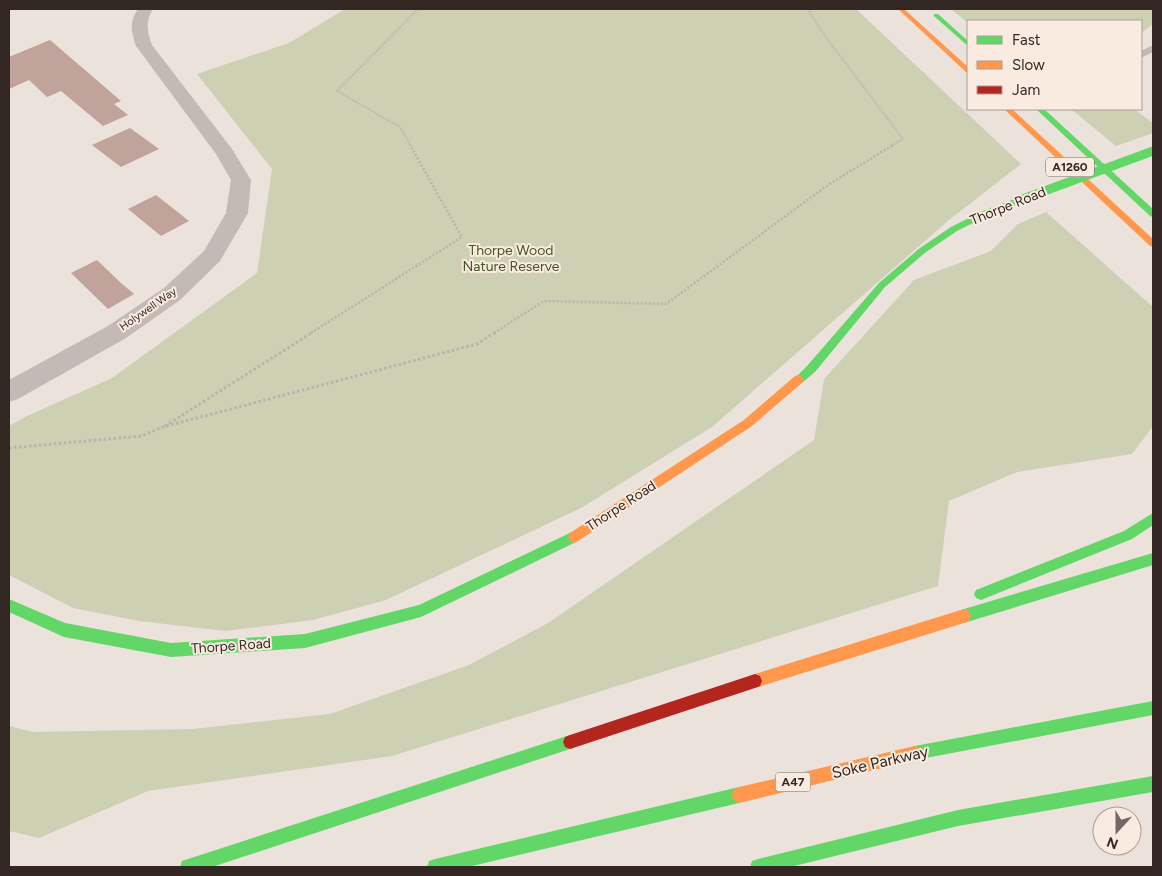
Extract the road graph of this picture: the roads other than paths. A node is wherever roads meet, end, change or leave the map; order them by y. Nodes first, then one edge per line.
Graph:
1 (145, 9) edge
2 (901, 9) edge
3 (929, 9) edge
4 (967, 43) edge
5 (1153, 48) edge
6 (1142, 55) dead end
7 (967, 70) edge
8 (1009, 110) edge
9 (1041, 110) edge
10 (1153, 151) edge
11 (1153, 214) edge
12 (1132, 226) junction
13 (1153, 244) edge
14 (1153, 252) edge
15 (9, 392) edge
16 (1153, 518) edge
17 (1153, 559) edge
18 (970, 599) dead end
19 (9, 605) edge
20 (933, 614) dead end
21 (813, 662) junction
22 (1153, 708) edge
23 (1153, 784) edge
24 (188, 867) edge
25 (435, 867) edge
26 (758, 867) edge

1 - 15 street, Holywell Way
2 - 7 main road
3 - 4 main road
5 - 6 lane
8 - 12 main road, A1260
9 - 11 main road, A1260
10 - 19 main road, Thorpe Road, bridge
12 - 13 main road
12 - 14 main road
16 - 18 main road
17 - 21 main road
20 - 21 main road
21 - 24 main road
22 - 25 main road, Soke Parkway / A47
23 - 26 main road

